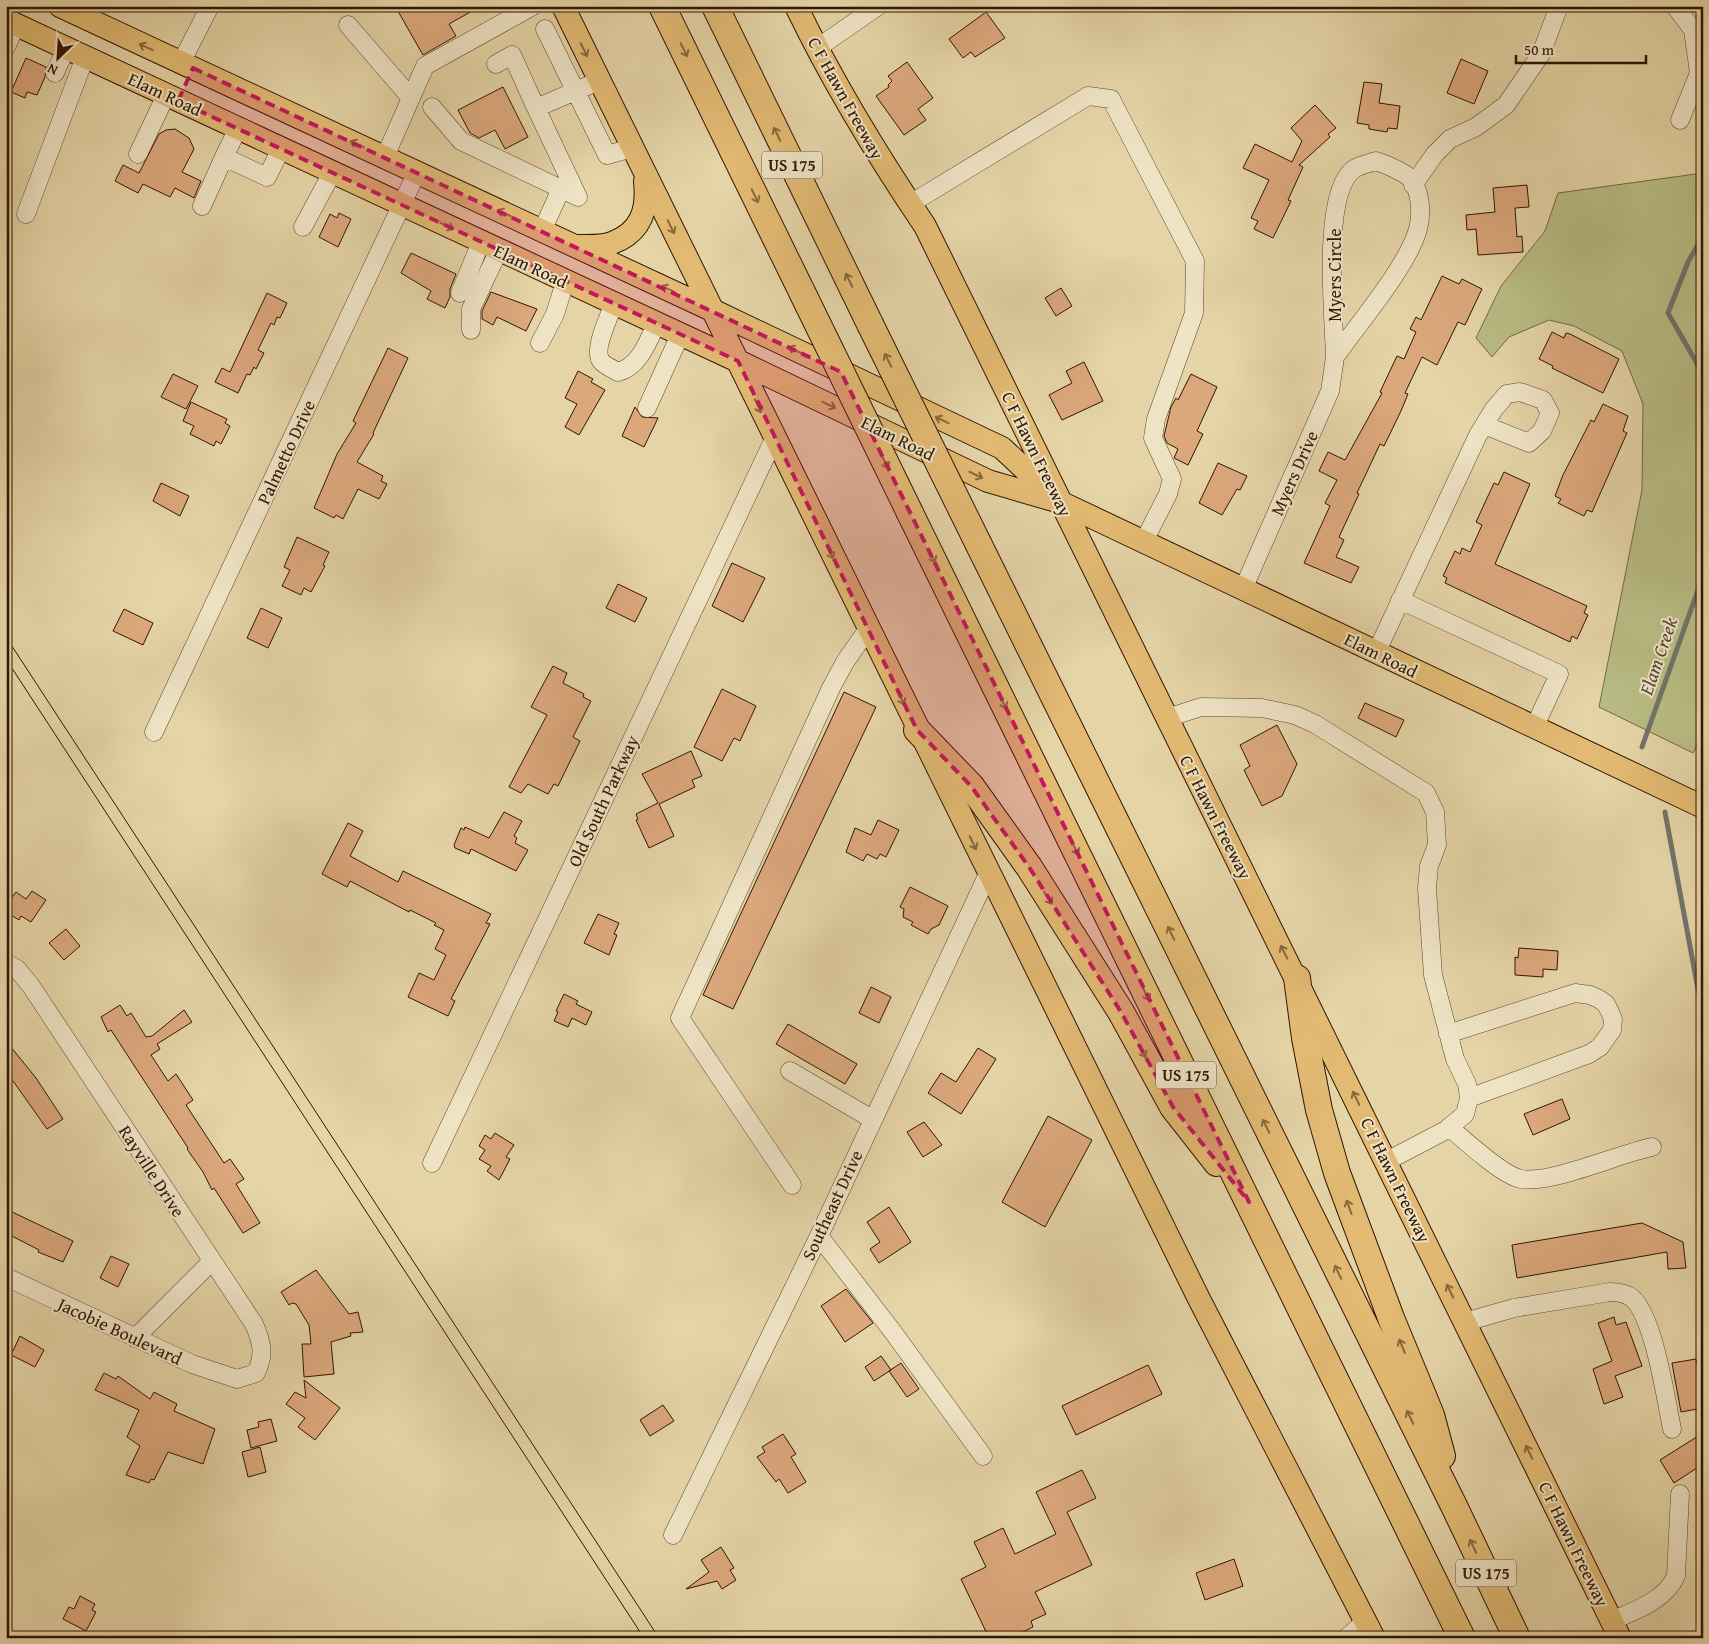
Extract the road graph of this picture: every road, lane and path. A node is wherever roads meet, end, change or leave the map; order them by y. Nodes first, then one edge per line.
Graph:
1 (60, 6) edge
2 (210, 6) edge
3 (532, 6) edge
4 (563, 6) edge
5 (662, 6) edge
6 (715, 6) edge
7 (796, 6) edge
8 (878, 6) edge
9 (1559, 6) edge
10 (1675, 6) edge
11 (11, 23) edge
12 (348, 24) dead end
13 (545, 29) dead end
14 (6, 47) edge
15 (816, 49) junction
16 (75, 53) junction
17 (496, 64) dead end
18 (187, 66) junction
19 (55, 73) dead end
20 (599, 81) junction
21 (575, 92) junction
22 (172, 98) junction
23 (411, 98) junction
24 (432, 108) dead end
25 (536, 108) junction
26 (1680, 120) dead end
27 (238, 128) junction
28 (632, 148) junction
29 (282, 149) junction
30 (138, 154) dead end
31 (224, 156) junction
32 (385, 157) junction
33 (417, 172) junction
34 (332, 173) junction
35 (645, 175) junction
36 (1413, 185) junction
37 (561, 189) junction
38 (910, 204) junction
39 (202, 206) dead end
40 (402, 206) junction
41 (26, 214) dead end
42 (303, 227) dead end
43 (542, 231) junction
44 (490, 246) junction
45 (576, 246) junction
46 (565, 282) junction
47 (460, 293) dead end
48 (614, 304) junction
49 (712, 310) junction
50 (656, 324) junction
51 (471, 330) dead end
52 (680, 335) junction
53 (540, 343) dead end
54 (1335, 357) junction
55 (738, 361) junction
56 (647, 408) dead end
57 (1484, 425) dead end
58 (774, 439) junction
59 (1060, 502) junction
60 (1144, 541) junction
61 (1244, 587) junction
62 (1400, 600) junction
63 (868, 629) junction
64 (1376, 653) junction
65 (1167, 718) junction
66 (1534, 728) junction
67 (917, 730) junction
68 (154, 732) dead end
69 (1703, 807) edge
70 (988, 874) junction
71 (6, 963) edge
72 (1297, 978) junction
73 (1448, 1034) junction
74 (790, 1071) dead end
75 (1469, 1098) junction
76 (872, 1119) junction
77 (1449, 1127) junction
78 (1652, 1147) dead end
79 (1387, 1161) junction
80 (432, 1163) dead end
81 (792, 1185) dead end
82 (1248, 1202) junction
83 (819, 1236) junction
84 (212, 1261) junction
85 (6, 1277) edge
86 (1465, 1322) junction
87 (135, 1338) junction
88 (237, 1379) joint
89 (1672, 1429) dead end
90 (983, 1456) dead end
91 (1680, 1494) dead end
92 (1455, 1508) junction
93 (673, 1535) dead end
94 (1615, 1629) edge
95 (1370, 1630) edge
96 (1346, 1638) edge
97 (1462, 1638) edge
98 (1517, 1638) edge

18 -> 1 main road, Elam Road
2 - 18 street
3 - 23 street
4 -> 20 main road
5 -> 82 highway, US 175, bridge
92 -> 6 highway, US 175, bridge
7 - 15 main road, C F Hawn Freeway
8 - 15 street
9 - 36 street
10 - 26 street
11 - 14 street
11 - 16 main road, Elam Road
12 - 23 street
13 - 21 street
15 - 38 main road, C F Hawn Freeway
16 - 19 street
16 - 22 main road, Elam Road
16 - 41 street
17 - 25 street
18 - 22 main road
32 -> 18 main road, Elam Road
20 - 21 street
20 - 28 main road
21 - 25 street
21 - 28 street
22 - 27 main road, Elam Road
22 - 30 street
23 - 32 street
24 - 37 street
25 - 37 street
27 - 29 main road, Elam Road
27 - 31 street
28 - 35 main road
29 - 31 street
29 - 34 main road, Elam Road
31 - 39 street
32 - 33 main road, Elam Road
33 - 40 street, Palmetto Drive
43 -> 33 main road, Elam Road
34 - 40 main road, Elam Road
34 - 42 street
35 - 45 main road
35 -> 49 main road
36 - 54 street, Myers Circle
36 - 54 street, Myers Circle
37 - 43 street
38 - 59 main road, C F Hawn Freeway
38 - 60 street
40 -> 44 main road, Elam Road
40 - 68 street, Palmetto Drive
43 - 45 main road, Elam Road
44 - 46 main road, Elam Road
44 - 47 street
44 - 51 street
49 -> 45 main road, Elam Road
46 - 48 main road, Elam Road
46 - 53 street
48 - 50 main road, Elam Road
48 - 50 street
49 - 55 main road
59 -> 49 main road, Elam Road
50 - 52 main road, Elam Road
52 - 55 main road, Elam Road
52 - 56 street
54 - 61 street, Myers Drive
55 -> 58 main road
55 -> 59 main road, Elam Road
57 - 62 street
58 -> 63 main road
58 - 80 street, Old South Parkway
59 - 60 main road, Elam Road
59 - 65 main road, C F Hawn Freeway
60 - 61 main road, Elam Road
61 - 64 main road, Elam Road
62 - 64 street
62 - 66 street
63 -> 67 main road
63 - 81 street
64 - 66 main road, Elam Road
72 -> 65 main road, C F Hawn Freeway
65 - 73 street
66 - 69 main road, Elam Road
67 -> 70 main road
67 -> 82 highway
70 - 76 street, Southeast Drive
70 - 95 main road
71 - 84 street, Rayville Drive
79 -> 72 main road, C F Hawn Freeway
92 -> 72 highway
73 - 75 street
73 - 75 street
74 - 76 street
75 - 77 street
76 - 83 street, Southeast Drive
77 - 78 street
77 - 79 street
86 -> 79 main road, C F Hawn Freeway
82 - 97 highway, US 175
83 - 90 street
83 - 93 street, Southeast Drive
84 - 87 street
84 - 88 street, Rayville Drive
85 - 87 street, Jacobie Boulevard
86 - 89 street
94 -> 86 main road, C F Hawn Freeway
87 - 88 street, Jacobie Boulevard
91 - 94 street
98 -> 92 highway, US 175
95 - 96 street

